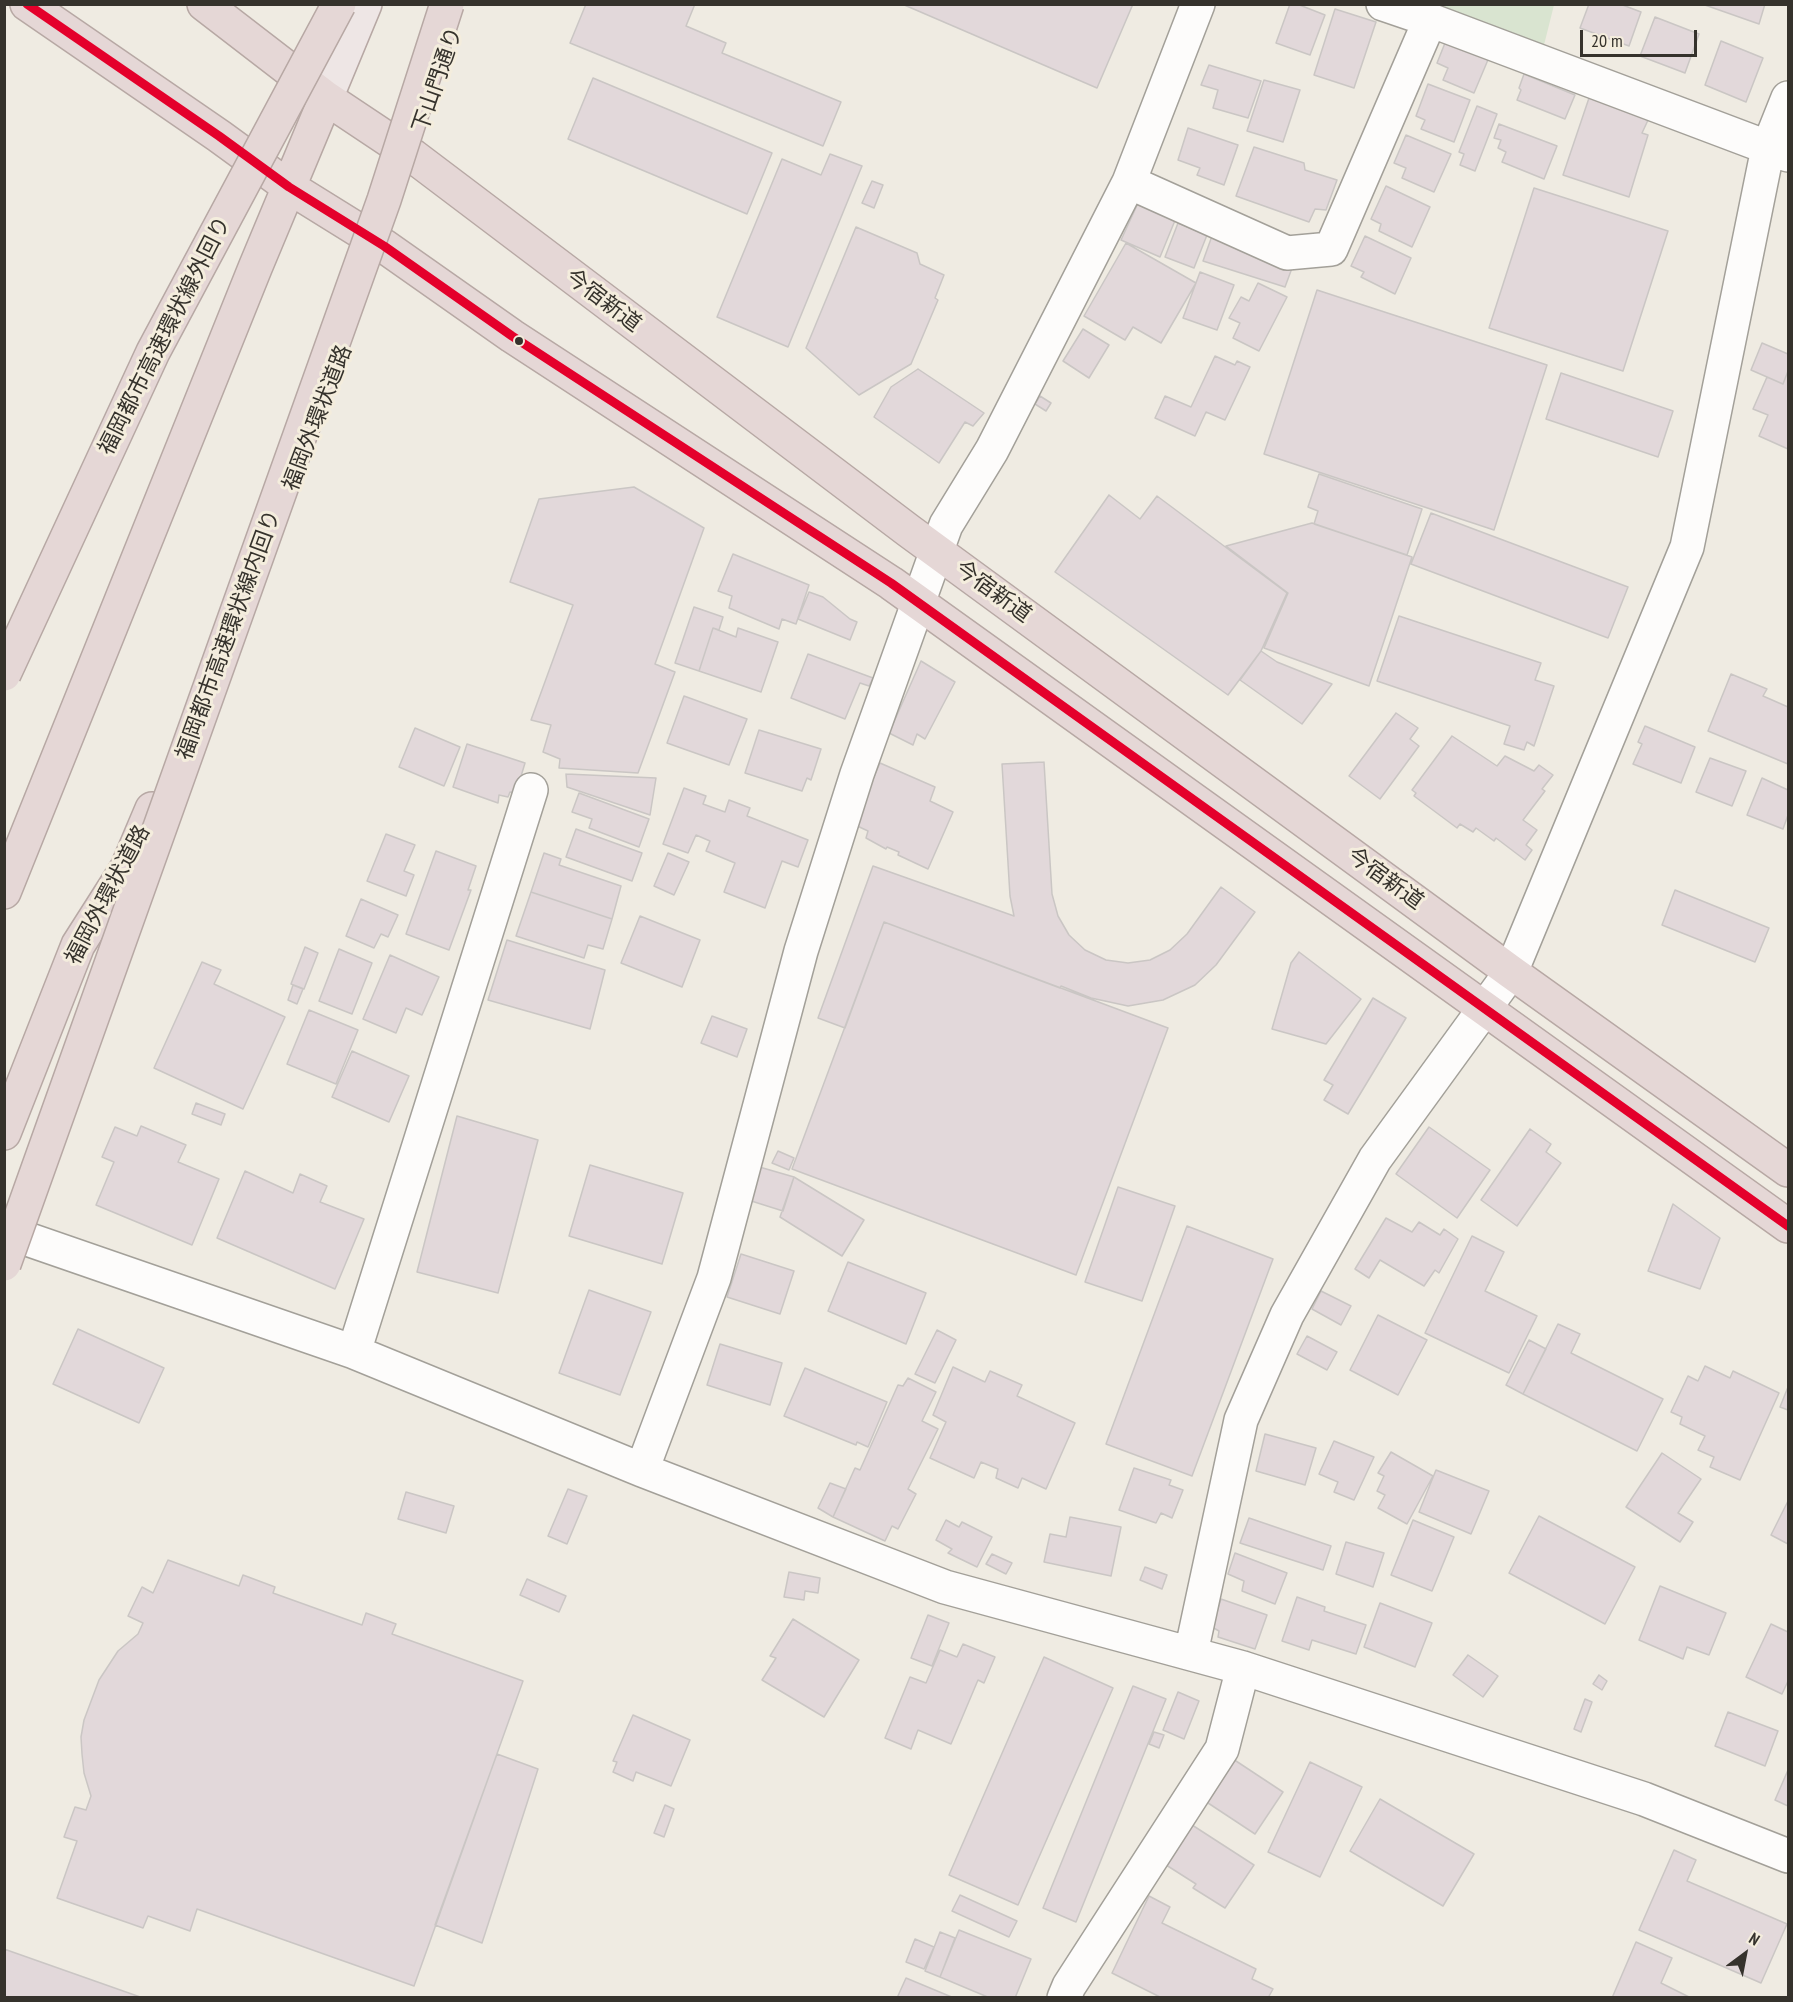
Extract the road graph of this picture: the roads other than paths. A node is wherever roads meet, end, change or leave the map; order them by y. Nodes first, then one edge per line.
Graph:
1 (27, 4) edge
2 (204, 4) edge
3 (339, 4) edge
4 (365, 4) edge
5 (447, 4) edge
6 (464, 4) edge
7 (1198, 4) edge
8 (1383, 4) edge
9 (1430, 20) junction
10 (326, 98) junction
11 (1788, 98) edge
12 (1778, 151) edge
13 (413, 156) junction
14 (1129, 182) junction
15 (289, 187) junction
16 (384, 246) junction
17 (937, 552) junction
18 (918, 604) junction
19 (4, 674) edge
20 (531, 790) dead end
21 (4, 892) edge
22 (1511, 972) junction
23 (1485, 1008) junction
24 (4, 1133) edge
25 (1788, 1170) edge
26 (1788, 1226) edge
27 (4, 1231) edge
28 (4, 1264) edge
29 (354, 1352) junction
30 (642, 1470) junction
31 (1191, 1653) junction
32 (1243, 1668) junction
33 (1788, 1856) edge
34 (1064, 1998) edge

1 - 15 highway, 今宿新道
2 - 10 highway, 今宿新道
3 - 19 highway, 福岡都市高速環状線外回り, bridge
4 - 10 main road
5 - 28 highway, 福岡都市高速環状線内回り, bridge
6 - 13 main road, 下山門通り
7 - 14 street
8 - 9 street
9 - 12 street
9 - 14 street
10 - 13 highway, 今宿新道
10 - 15 highway
11 - 12 street
12 - 22 street
13 - 16 highway, 福岡外環状道路
13 - 17 highway, 今宿新道
14 - 17 street
15 - 16 highway, 今宿新道
15 - 21 highway
16 - 18 highway, 今宿新道
16 - 24 highway, 福岡外環状道路
17 - 18 street
17 - 22 highway, 今宿新道
18 - 23 highway, 今宿新道
18 - 30 street
20 - 29 street
22 - 23 street
22 - 25 highway, 今宿新道
23 - 26 highway, 今宿新道
23 - 31 street
27 - 29 street
29 - 30 street
30 - 31 street
31 - 32 street
32 - 33 street
32 - 34 street

